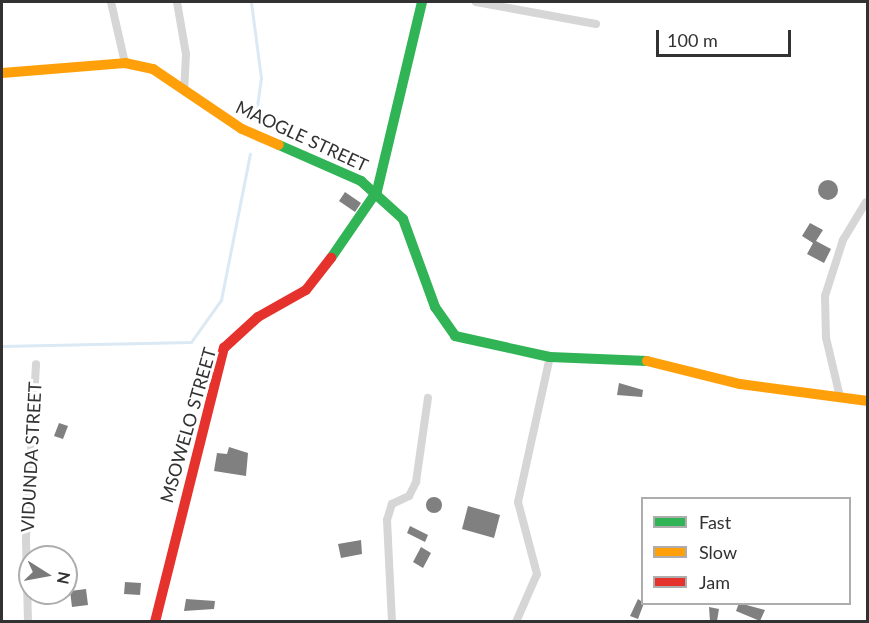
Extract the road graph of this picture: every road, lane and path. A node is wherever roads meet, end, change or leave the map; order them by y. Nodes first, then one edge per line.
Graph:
1 (111, 2) edge
2 (177, 2) edge
3 (422, 2) edge
4 (476, 2) edge
5 (596, 24) dead end
6 (125, 63) junction
7 (2, 74) edge
8 (184, 91) junction
9 (377, 191) junction
10 (866, 202) dead end
11 (550, 357) junction
12 (36, 364) dead end
13 (840, 397) junction
14 (428, 398) dead end
15 (867, 401) edge
16 (28, 621) edge
17 (155, 621) edge
18 (392, 621) edge
19 (516, 621) edge

1 - 6 street
2 - 8 street
3 - 9 street, MSOWELO STREET
4 - 5 street
6 - 7 street, MAOGLE STREET
6 - 8 street, MAOGLE STREET
8 - 9 street, MAOGLE STREET
9 - 11 street, MAOGLE STREET
9 - 17 street, MSOWELO STREET
10 - 13 street
11 - 13 street, MAOGLE STREET
11 - 19 street
12 - 16 street, VIDUNDA STREET
13 - 15 street, MAOGLE STREET
14 - 18 street

